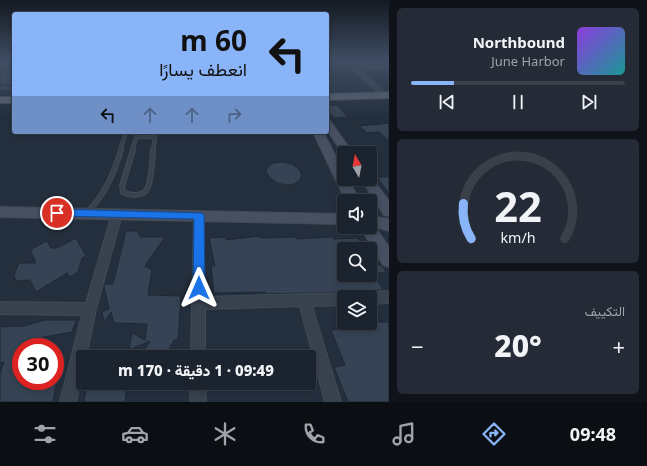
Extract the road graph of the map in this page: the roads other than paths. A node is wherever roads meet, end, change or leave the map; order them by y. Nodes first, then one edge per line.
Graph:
1 (367, 80) edge
2 (0, 88) edge
3 (12, 88) edge
4 (0, 96) edge
5 (12, 96) edge
6 (329, 97) edge
7 (387, 97) edge
8 (0, 100) edge
9 (12, 100) edge
10 (329, 102) edge
11 (329, 126) edge
12 (125, 134) edge
13 (138, 134) edge
14 (156, 134) edge
15 (319, 134) edge
16 (137, 137) junction
17 (155, 137) junction
18 (343, 146) edge
19 (372, 186) edge
20 (349, 194) edge
21 (389, 211) edge
22 (0, 212) edge
23 (86, 213) junction
24 (117, 214) junction
25 (199, 215) junction
26 (389, 215) edge
27 (377, 218) edge
28 (337, 219) edge
29 (377, 222) edge
30 (389, 225) edge
31 (372, 234) edge
32 (389, 260) edge
33 (389, 297) edge
34 (337, 298) edge
35 (377, 298) edge
36 (304, 300) junction
37 (199, 303) junction
38 (0, 308) edge
39 (90, 309) junction
40 (198, 350) edge
41 (198, 390) edge
42 (68, 402) edge
43 (198, 402) edge
44 (333, 402) edge

1 - 7 street
2 - 3 lane
4 - 5 main road
6 - 7 main road
7 - 10 main road
8 - 9 main road
11 - 18 street
12 - 23 lane
13 - 16 lane
14 - 17 lane
15 - 20 street
16 - 17 lane
16 - 17 lane
19 - 21 street
22 - 23 street
23 - 24 street
24 - 25 street
24 - 39 street
25 - 28 street
25 - 37 street
26 - 27 street
29 - 30 street
31 - 32 street
33 - 35 street
34 - 36 street
36 - 37 street
36 - 44 street
37 - 40 street
38 - 39 street
39 - 42 street
41 - 43 street

